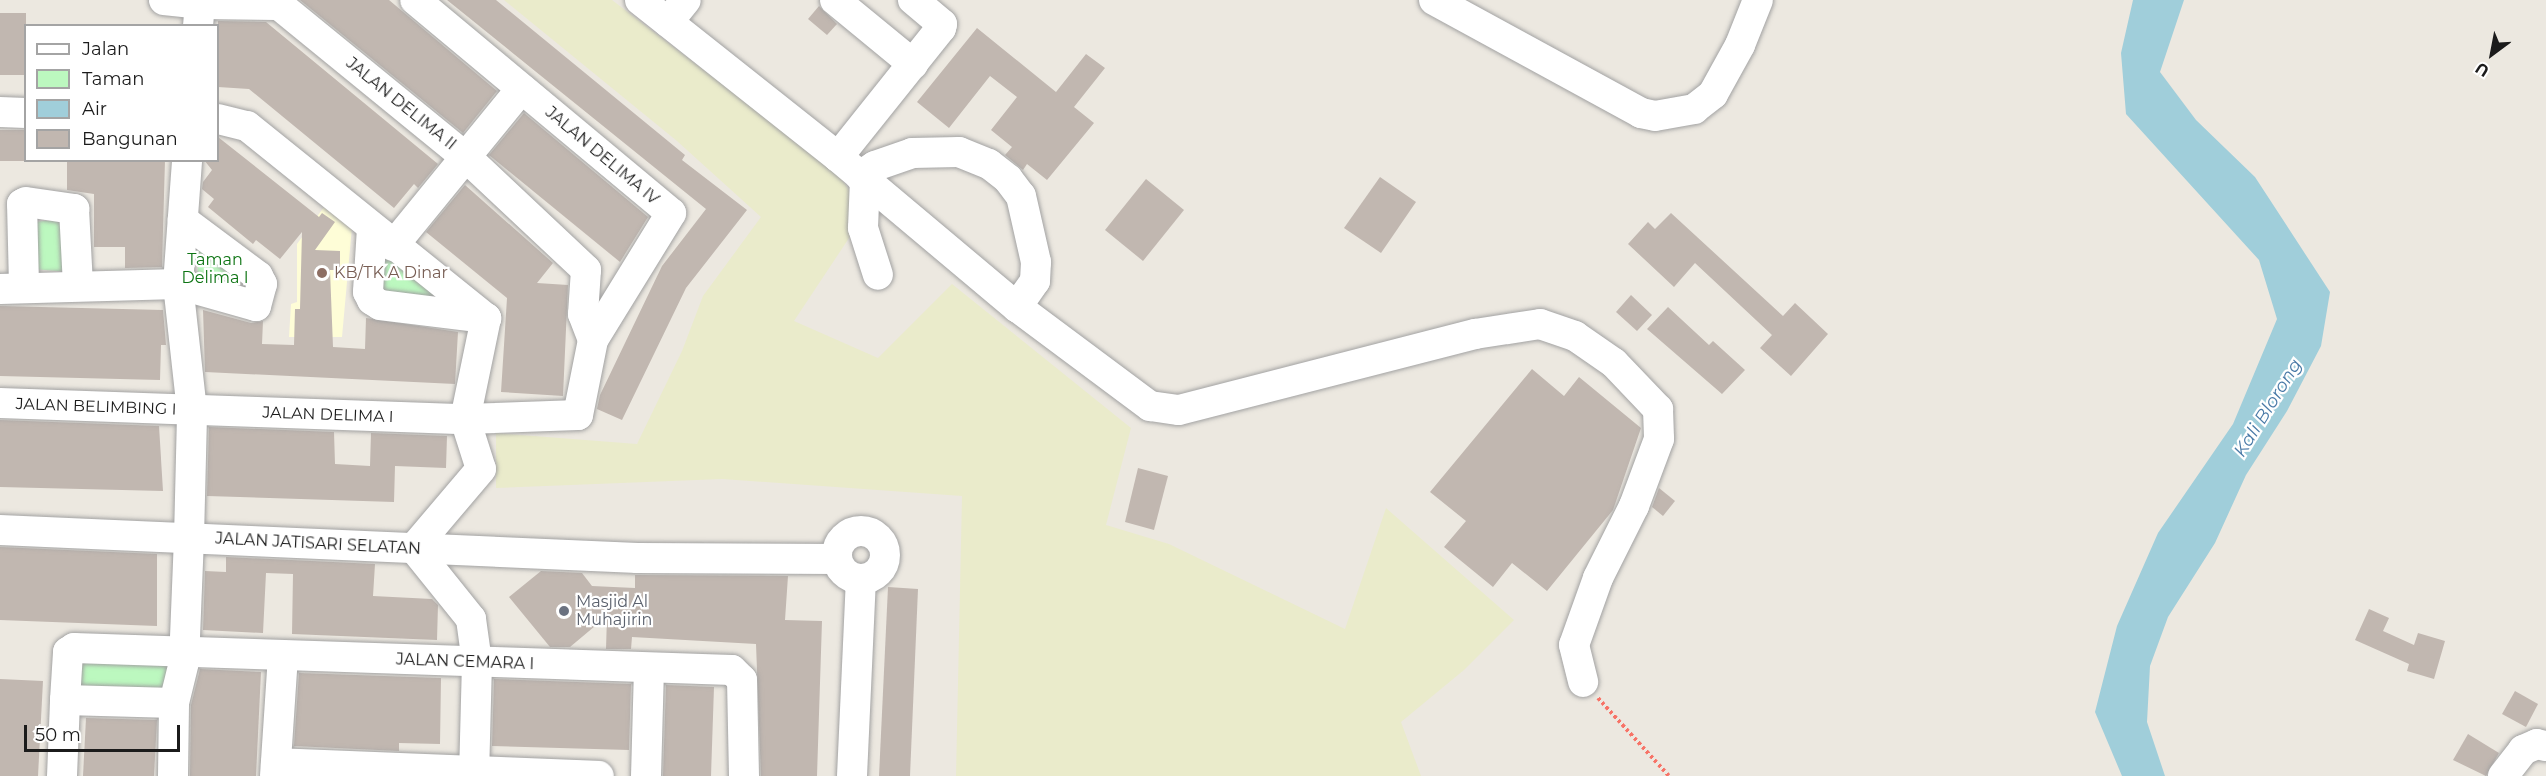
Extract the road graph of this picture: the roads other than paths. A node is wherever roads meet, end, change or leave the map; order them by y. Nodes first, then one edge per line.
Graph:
1 (164, 0) edge
2 (416, 0) edge
3 (640, 0) edge
4 (914, 0) edge
5 (1434, 0) edge
6 (1758, 0) edge
7 (276, 2) edge
8 (845, 3) edge
9 (200, 10) edge
10 (677, 11) edge
11 (913, 64) junction
12 (521, 89) junction
13 (0, 112) edge
14 (24, 113) edge
15 (219, 119) edge
16 (468, 159) junction
17 (187, 162) edge
18 (854, 171) junction
19 (183, 220) junction
20 (382, 237) junction
21 (586, 270) junction
22 (878, 275) dead end
23 (178, 284) junction
24 (78, 285) junction
25 (12, 287) edge
26 (624, 291) junction
27 (1017, 308) junction
28 (486, 318) junction
29 (593, 340) junction
30 (0, 404) edge
31 (192, 411) junction
32 (465, 419) junction
33 (0, 530) edge
34 (189, 538) junction
35 (414, 548) junction
36 (837, 559) junction
37 (861, 579) junction
38 (184, 654) junction
39 (283, 656) junction
40 (477, 662) junction
41 (648, 668) junction
42 (1583, 682) road end
43 (65, 700) junction
44 (174, 703) junction
45 (2546, 746) edge
46 (275, 769) edge
47 (412, 773) edge
48 (474, 774) edge
49 (62, 776) edge
50 (173, 776) edge
51 (599, 776) edge
52 (646, 776) edge
53 (744, 776) edge
54 (852, 776) edge
55 (2503, 776) edge

1 - 9 street
2 - 12 street
3 - 10 street
4 - 11 street
5 - 6 street
7 - 9 street
7 - 16 street, JALAN DELIMA II
8 - 11 street
10 - 18 street
11 - 18 street
12 - 16 street
12 - 26 street, JALAN DELIMA IV
13 - 14 street
15 - 20 street
16 - 20 street, JALAN DELIMA II
16 - 21 street
17 - 19 street
18 - 22 street
18 - 27 street
18 - 27 street
19 - 23 street
19 - 23 street
20 - 28 street
20 - 28 street
21 - 26 street
21 - 29 street
23 - 24 street
23 - 31 street
24 - 25 street
24 - 25 street
26 - 29 street, JALAN DELIMA IV
27 - 42 street
28 - 32 street
29 - 32 street, JALAN DELIMA IV
30 - 31 street, JALAN BELIMBING I
31 - 32 street, JALAN DELIMA I
31 - 34 street
32 - 35 street
33 - 34 street, JALAN JATISARI SELATAN
34 - 35 street, JALAN JATISARI SELATAN
34 - 38 street
35 - 36 street, JALAN JATISARI SELATAN
35 - 40 street
36 - 37 street
36 - 37 street
37 - 54 street
38 - 39 street, JALAN CEMARA I
38 - 43 street, JALAN CEMARA I
38 - 44 street
39 - 40 street, JALAN CEMARA I
39 - 46 street
40 - 41 street, JALAN CEMARA I
40 - 48 street
41 - 52 street
41 - 53 street, JALAN CEMARA I
43 - 44 street
43 - 49 street
44 - 50 street
45 - 55 street
46 - 47 street
47 - 48 street
48 - 51 street

